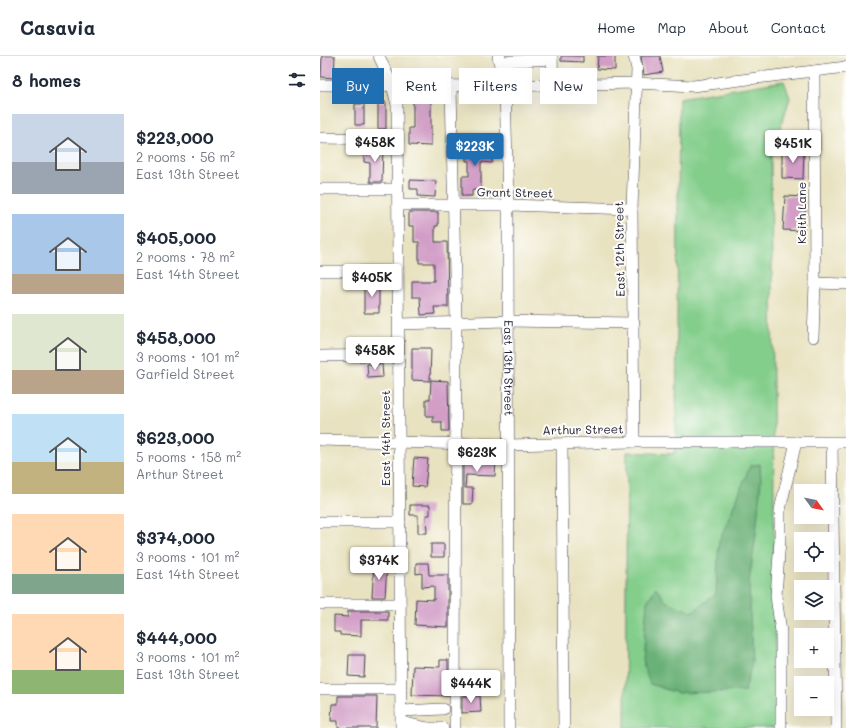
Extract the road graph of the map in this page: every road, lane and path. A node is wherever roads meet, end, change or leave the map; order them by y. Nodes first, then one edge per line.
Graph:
1 (379, 56) edge
2 (634, 56) edge
3 (838, 56) edge
4 (552, 58) edge
5 (500, 59) edge
6 (842, 67) edge
7 (552, 68) edge
8 (814, 71) junction
9 (636, 83) junction
10 (597, 84) edge
11 (320, 85) edge
12 (392, 85) joint
13 (451, 86) joint
14 (459, 86) edge
15 (397, 104) edge
16 (505, 104) edge
17 (320, 138) edge
18 (398, 139) junction
19 (320, 189) edge
20 (398, 189) junction
21 (398, 205) junction
22 (454, 205) junction
23 (508, 205) junction
24 (632, 209) junction
25 (320, 271) edge
26 (398, 271) junction
27 (815, 283) junction
28 (846, 284) edge
29 (507, 321) junction
30 (456, 322) junction
31 (634, 323) junction
32 (399, 324) junction
33 (813, 337) dead end
34 (399, 355) junction
35 (320, 356) edge
36 (320, 440) edge
37 (399, 440) junction
38 (634, 442) junction
39 (796, 442) junction
40 (846, 442) edge
41 (832, 443) junction
42 (456, 444) junction
43 (562, 444) junction
44 (507, 445) junction
45 (320, 522) edge
46 (400, 522) junction
47 (320, 604) edge
48 (400, 604) junction
49 (320, 689) edge
50 (401, 689) junction
51 (444, 709) dead end
52 (401, 720) edge
53 (424, 727) edge
54 (443, 728) edge
55 (455, 728) edge
56 (509, 728) edge
57 (564, 728) edge
58 (781, 728) edge
59 (836, 728) edge

1 - 12 street, East 14th Street
2 - 9 street, East 12th Street
3 - 6 street
4 - 5 street
4 - 7 street
6 - 8 street
8 - 9 street
8 - 27 street, Keith Lane
9 - 10 street
9 - 24 street, East 12th Street
11 - 12 street
13 - 14 street
13 - 22 street
15 - 18 street, East 14th Street
16 - 23 street, East 13th Street
17 - 18 street
18 - 20 street, East 14th Street
19 - 20 street
20 - 21 street, East 14th Street
21 - 22 street, Grant Street
21 - 26 street, East 14th Street
22 - 23 street, Grant Street
22 - 30 street
23 - 24 street, Grant Street
23 - 29 street, East 13th Street
24 - 31 street, East 12th Street
25 - 26 street
26 - 32 street, East 14th Street
27 - 28 street
27 - 33 street, Keith Lane
29 - 30 street
29 - 31 street
29 - 44 street, East 13th Street
30 - 32 street
30 - 42 street
31 - 38 street, East 12th Street
32 - 34 street, East 14th Street
34 - 35 street
34 - 37 street, East 14th Street
36 - 37 street, Arthur Street
37 - 42 street, Arthur Street
37 - 46 street, East 14th Street
38 - 39 street, Arthur Street
38 - 43 street, Arthur Street
39 - 41 street, Arthur Street
39 - 58 street
40 - 41 street, Arthur Street
41 - 59 street
42 - 44 street, Arthur Street
42 - 55 street
43 - 44 street, Arthur Street
43 - 57 street
44 - 56 street, East 13th Street
45 - 46 street
46 - 48 street, East 14th Street
47 - 48 street
48 - 50 street, East 14th Street
49 - 50 street
50 - 52 street, East 14th Street
51 - 52 street
52 - 53 street
53 - 54 street

